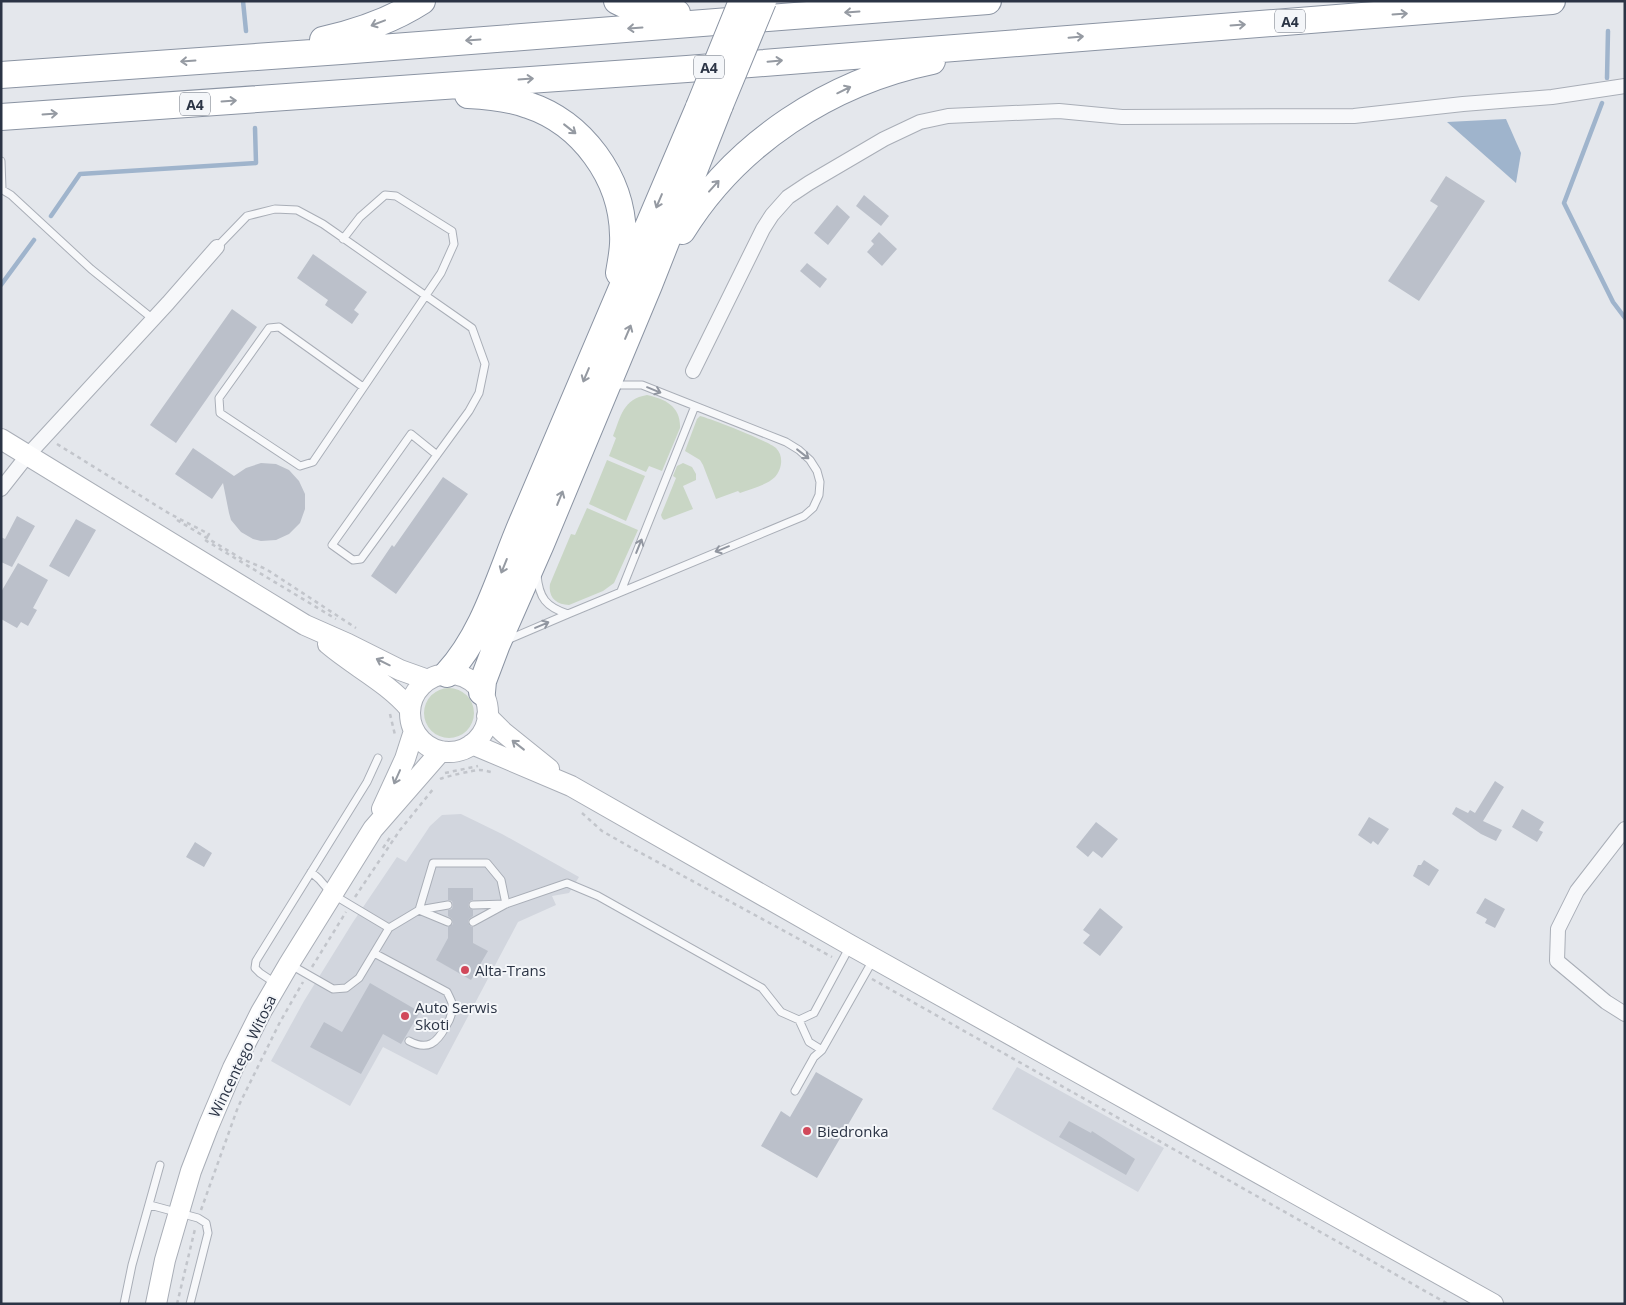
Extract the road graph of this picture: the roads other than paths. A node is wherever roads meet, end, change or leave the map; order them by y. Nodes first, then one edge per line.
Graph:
1 (422, 1) edge
2 (617, 1) edge
3 (742, 1) edge
4 (988, 1) edge
5 (1552, 1) edge
6 (767, 10) edge
7 (1028, 42) junction
8 (236, 58) junction
9 (1, 74) edge
10 (1625, 86) edge
11 (390, 89) junction
12 (709, 106) junction
13 (1, 117) edge
14 (1, 161) edge
15 (2, 189) edge
16 (343, 239) junction
17 (217, 247) joint
18 (649, 285) junction
19 (425, 296) junction
20 (153, 319) junction
21 (605, 330) junction
22 (694, 371) dead end
23 (606, 385) junction
24 (363, 387) junction
25 (695, 406) junction
26 (1, 439) edge
27 (437, 454) junction
28 (28, 456) junction
29 (1, 489) edge
30 (536, 555) junction
31 (621, 591) junction
32 (568, 614) junction
33 (305, 625) junction
34 (497, 644) junction
35 (438, 677) junction
36 (484, 704) junction
37 (410, 709) junction
38 (414, 731) junction
39 (472, 744) junction
40 (441, 751) junction
41 (378, 758) dead end
42 (570, 786) junction
43 (373, 829) junction
44 (1625, 829) edge
45 (311, 872) junction
46 (332, 894) junction
47 (506, 904) junction
48 (448, 905) dead end
49 (473, 905) dead end
50 (420, 910) junction
51 (448, 922) dead end
52 (473, 922) dead end
53 (389, 928) junction
54 (374, 953) junction
55 (846, 953) junction
56 (288, 964) junction
57 (869, 966) junction
58 (278, 984) junction
59 (1625, 1014) edge
60 (800, 1020) junction
61 (409, 1041) dead end
62 (822, 1050) junction
63 (795, 1091) dead end
64 (160, 1165) dead end
65 (150, 1205) junction
66 (178, 1214) junction
67 (124, 1304) edge
68 (156, 1304) edge
69 (190, 1304) edge
70 (1493, 1304) edge

1 -> 8 highway
2 - 6 highway
3 - 12 highway, bridge
4 -> 6 highway
7 -> 5 highway, A4
6 -> 8 highway
6 - 12 highway, bridge
11 -> 7 highway, A4
18 -> 7 highway
8 -> 9 highway
10 - 22 street
13 -> 11 highway, A4
11 -> 21 highway
12 - 18 highway
12 -> 21 highway
14 - 15 lane
15 - 20 lane
16 - 17 lane
16 - 19 lane
16 - 19 lane
17 - 20 street
23 -> 18 highway
19 - 24 lane
19 - 27 lane
20 - 28 street
21 -> 35 highway
23 -> 25 lane
30 -> 23 highway
24 - 24 lane
31 -> 25 lane
25 -> 31 lane
26 - 28 street
27 - 27 lane
28 - 29 street
28 - 33 street
30 - 32 lane
30 - 34 highway
31 - 32 lane
34 -> 32 lane
35 -> 33 street
33 - 37 street
34 - 36 highway
35 - 36 street
35 - 37 street
36 - 39 street
42 -> 36 street
37 - 38 street
38 - 40 street
38 -> 43 street, Wincentego Witosa
39 - 40 street
39 - 42 street
40 - 43 street, Wincentego Witosa
41 - 45 lane
42 - 55 street
43 - 46 street, Wincentego Witosa
44 - 59 street
45 - 46 lane
45 - 58 lane
46 - 53 lane
46 - 56 street, Wincentego Witosa
47 - 49 lane
47 - 50 lane
47 - 52 lane
47 - 60 lane
48 - 50 lane
50 - 51 lane
50 - 53 lane
53 - 54 lane
54 - 56 lane
54 - 61 lane
55 - 57 street
55 - 60 lane
56 - 58 street, Wincentego Witosa
57 - 62 lane
57 - 70 street
58 - 66 street, Wincentego Witosa
60 - 62 lane
62 - 63 lane
64 - 65 lane
65 - 66 lane
65 - 67 lane
66 - 68 street, Wincentego Witosa
66 - 69 lane

